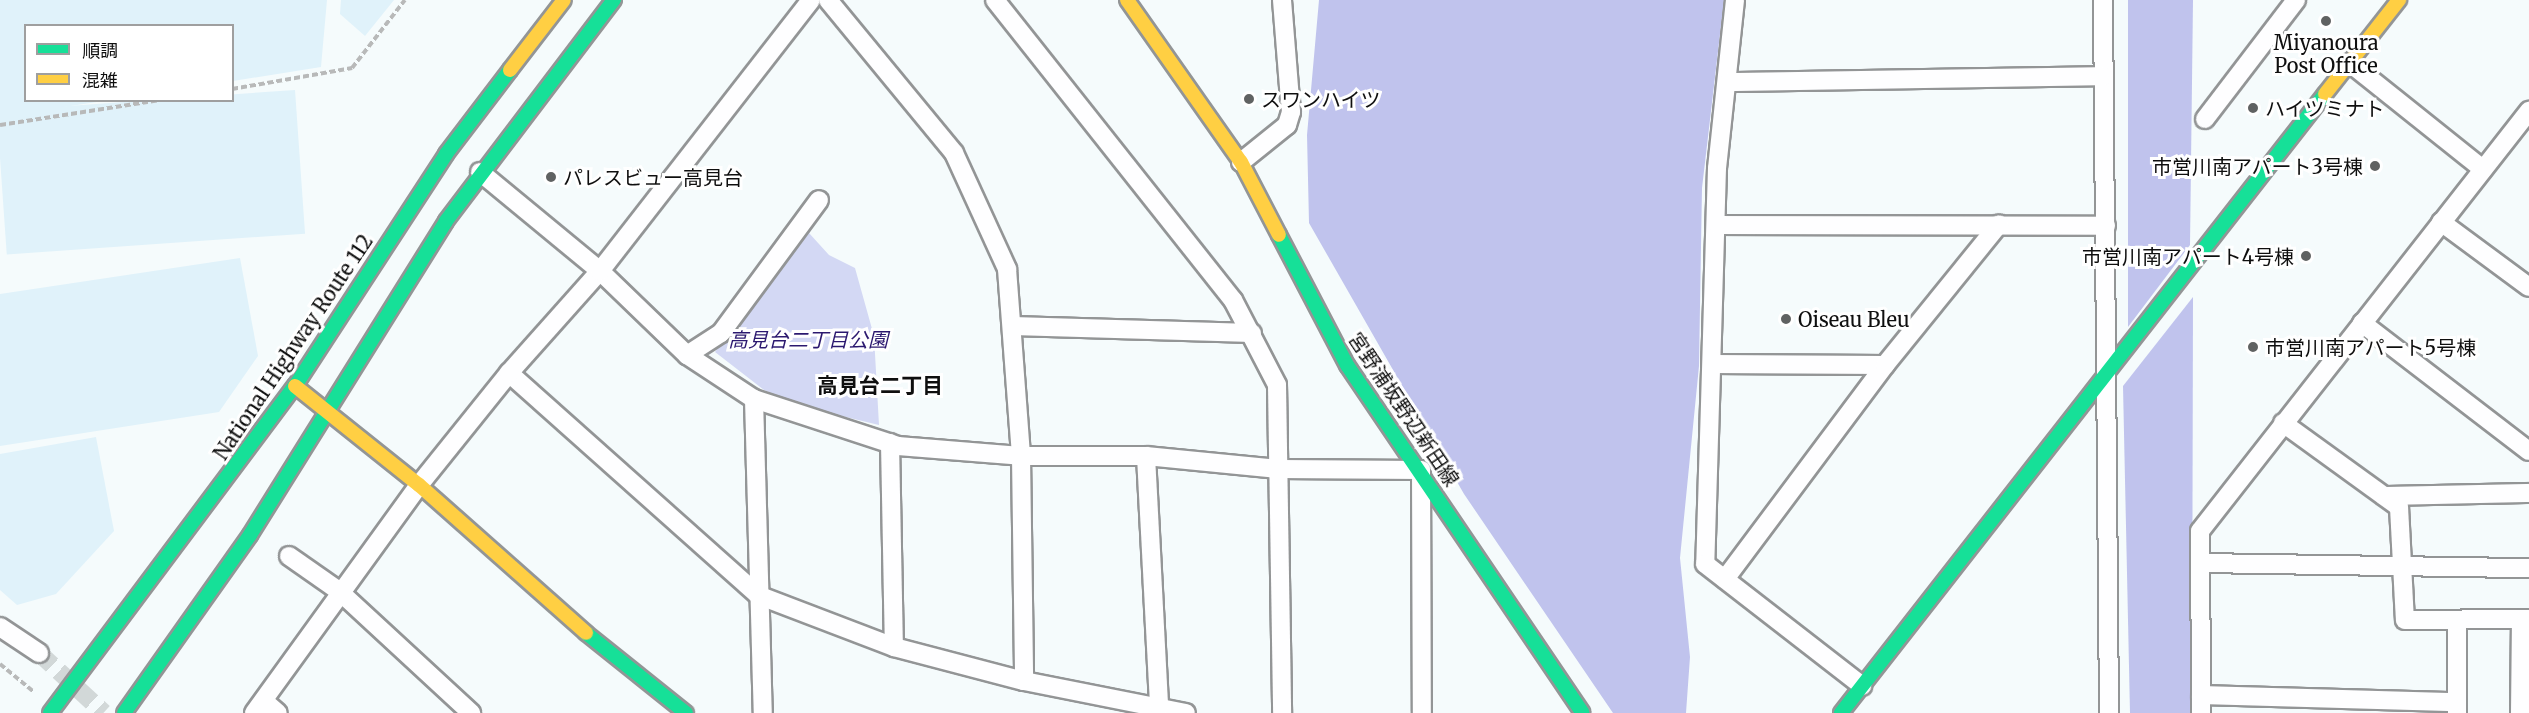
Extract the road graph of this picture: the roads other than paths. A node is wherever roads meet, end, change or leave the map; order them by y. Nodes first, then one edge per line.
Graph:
1 (564, 0) edge
2 (614, 0) edge
3 (811, 0) edge
4 (828, 0) edge
5 (995, 0) edge
6 (1127, 0) edge
7 (1282, 0) edge
8 (1735, 0) edge
9 (2103, 0) edge
10 (2296, 0) edge
11 (2398, 0) edge
12 (2350, 63) junction
13 (2103, 76) junction
14 (1729, 82) junction
15 (2205, 119) dead end
16 (2526, 121) edge
17 (1241, 162) junction
18 (2483, 169) junction
19 (480, 172) junction
20 (819, 200) dead end
21 (2441, 222) junction
22 (1999, 224) junction
23 (1718, 225) junction
24 (2106, 225) junction
25 (600, 271) junction
26 (2529, 287) edge
27 (2362, 322) junction
28 (1013, 326) junction
29 (1252, 333) junction
30 (687, 355) junction
31 (1713, 364) junction
32 (1885, 365) junction
33 (2109, 370) junction
34 (508, 373) junction
35 (295, 386) junction
36 (754, 399) junction
37 (329, 409) junction
38 (2283, 423) junction
39 (890, 443) junction
40 (2529, 451) edge
41 (1021, 456) junction
42 (1146, 456) junction
43 (1278, 469) junction
44 (1422, 470) junction
45 (419, 485) junction
46 (2529, 493) edge
47 (2384, 496) junction
48 (289, 556) dead end
49 (2200, 563) junction
50 (2402, 568) junction
51 (2529, 568) edge
52 (1725, 579) junction
53 (339, 591) junction
54 (758, 595) junction
55 (2525, 619) edge
56 (2457, 620) junction
57 (0, 627) edge
58 (894, 647) junction
59 (39, 653) tunnel mouth
60 (1024, 681) junction
61 (1862, 686) junction
62 (2201, 704) edge
63 (259, 707) edge
64 (1160, 707) junction
65 (2457, 707) edge
66 (50, 713) edge
67 (124, 713) edge
68 (278, 713) edge
69 (471, 713) edge
70 (687, 713) edge
71 (763, 713) edge
72 (1186, 713) edge
73 (1282, 713) edge
74 (1422, 713) edge
75 (1583, 713) edge
76 (1841, 713) edge
77 (2109, 713) edge
78 (2520, 713) edge

1 - 35 main road, National Highway Route 112
2 - 19 main road
3 - 25 street
4 - 28 street
5 - 29 street
6 - 17 main road, 宮野浦坂野辺新田線
7 - 17 street
8 - 14 street
9 - 13 street
10 - 15 street
11 - 12 main road
12 - 18 street
12 - 33 main road
13 - 14 street
13 - 24 street
14 - 23 street
16 - 18 street
17 - 44 main road, 宮野浦坂野辺新田線
18 - 21 street
19 - 25 street
19 - 37 main road
20 - 30 street
21 - 26 street
21 - 27 street
22 - 23 street
22 - 24 street
22 - 32 street
23 - 31 street
24 - 33 street
25 - 30 street
25 - 34 street
27 - 38 street
27 - 40 street
28 - 29 street
28 - 41 street
29 - 43 street
30 - 36 street
31 - 32 street
31 - 52 street
32 - 52 street
33 - 61 main road
33 - 77 street
34 - 45 street
34 - 54 street
35 - 37 main road
35 - 66 main road, National Highway Route 112
36 - 39 street
36 - 54 street
37 - 45 main road
37 - 67 main road
38 - 47 street
38 - 49 street
39 - 41 street
39 - 58 street
41 - 42 street
41 - 60 street
42 - 43 street
42 - 64 street
43 - 44 street
43 - 73 street
44 - 74 street
44 - 75 main road, 宮野浦坂野辺新田線
45 - 53 street
45 - 70 main road
46 - 47 street
47 - 50 street
48 - 53 street
49 - 50 street
49 - 62 street
50 - 51 street
50 - 56 street
52 - 61 street
53 - 63 street
53 - 69 street
54 - 58 street
54 - 71 street
55 - 56 street
55 - 78 street
56 - 65 street
57 - 59 street
58 - 60 street
60 - 64 street
61 - 76 main road
62 - 65 street
63 - 68 street
64 - 72 street

